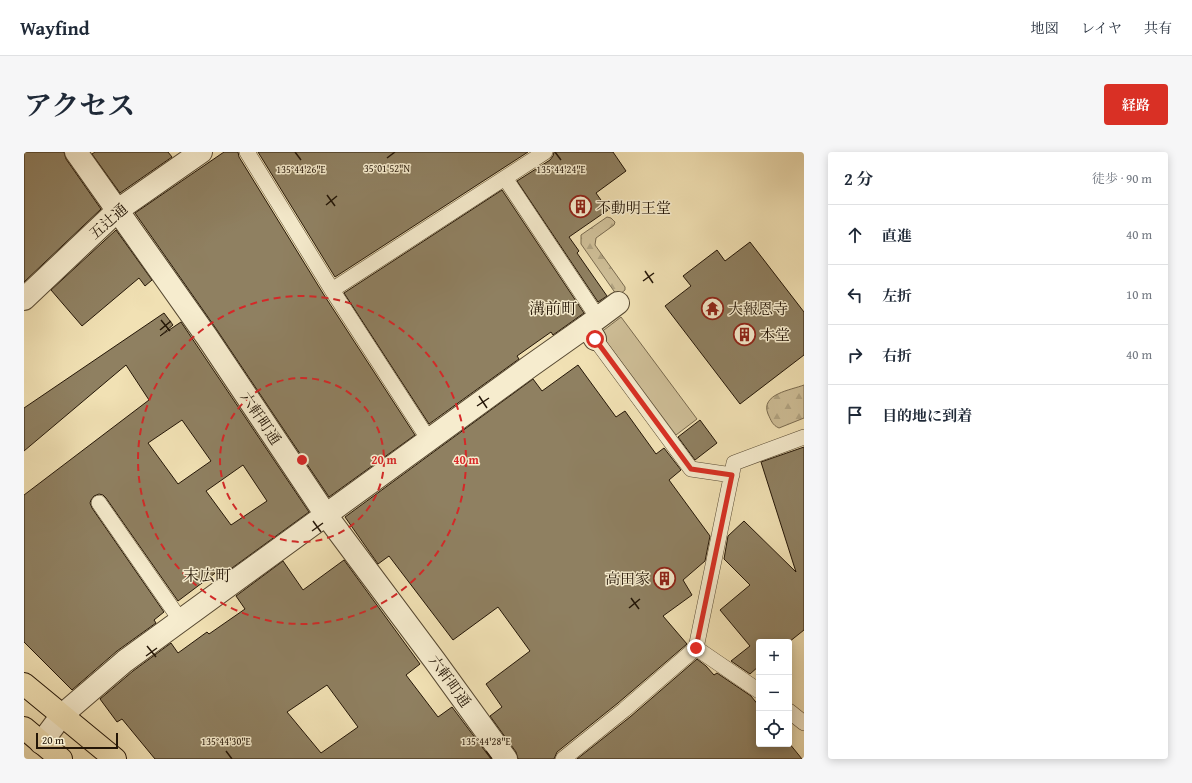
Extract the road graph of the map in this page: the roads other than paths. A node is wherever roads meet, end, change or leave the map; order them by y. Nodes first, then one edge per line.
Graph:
1 (76, 152) edge
2 (201, 152) edge
3 (247, 152) edge
4 (545, 152) edge
5 (505, 178) junction
6 (118, 210) junction
7 (332, 290) junction
8 (24, 299) edge
9 (618, 303) dead end
10 (593, 328) junction
11 (804, 436) edge
12 (429, 440) junction
13 (732, 475) junction
14 (99, 503) dead end
15 (326, 514) junction
16 (181, 621) junction
17 (696, 648) junction
18 (24, 684) edge
19 (756, 689) edge
20 (792, 713) edge
21 (62, 715) junction
22 (804, 723) edge
23 (24, 728) edge
24 (41, 742) junction
25 (61, 759) edge
26 (115, 759) edge
27 (506, 759) edge
28 (563, 759) edge

1 - 6 street, 六軒町通
2 - 6 street, 五辻通
3 - 7 lane
4 - 5 lane
5 - 7 lane
5 - 10 lane
6 - 8 street, 五辻通
6 - 15 street, 六軒町通
7 - 12 lane
9 - 10 street
10 - 12 street
10 - 13 lane
11 - 13 lane
12 - 15 street
13 - 17 lane
14 - 16 lane
15 - 16 street
15 - 27 street, 六軒町通
16 - 21 street
17 - 19 lane
17 - 28 lane
18 - 21 main road
20 - 22 lane
21 - 24 street
21 - 26 main road
23 - 24 main road
24 - 25 main road

